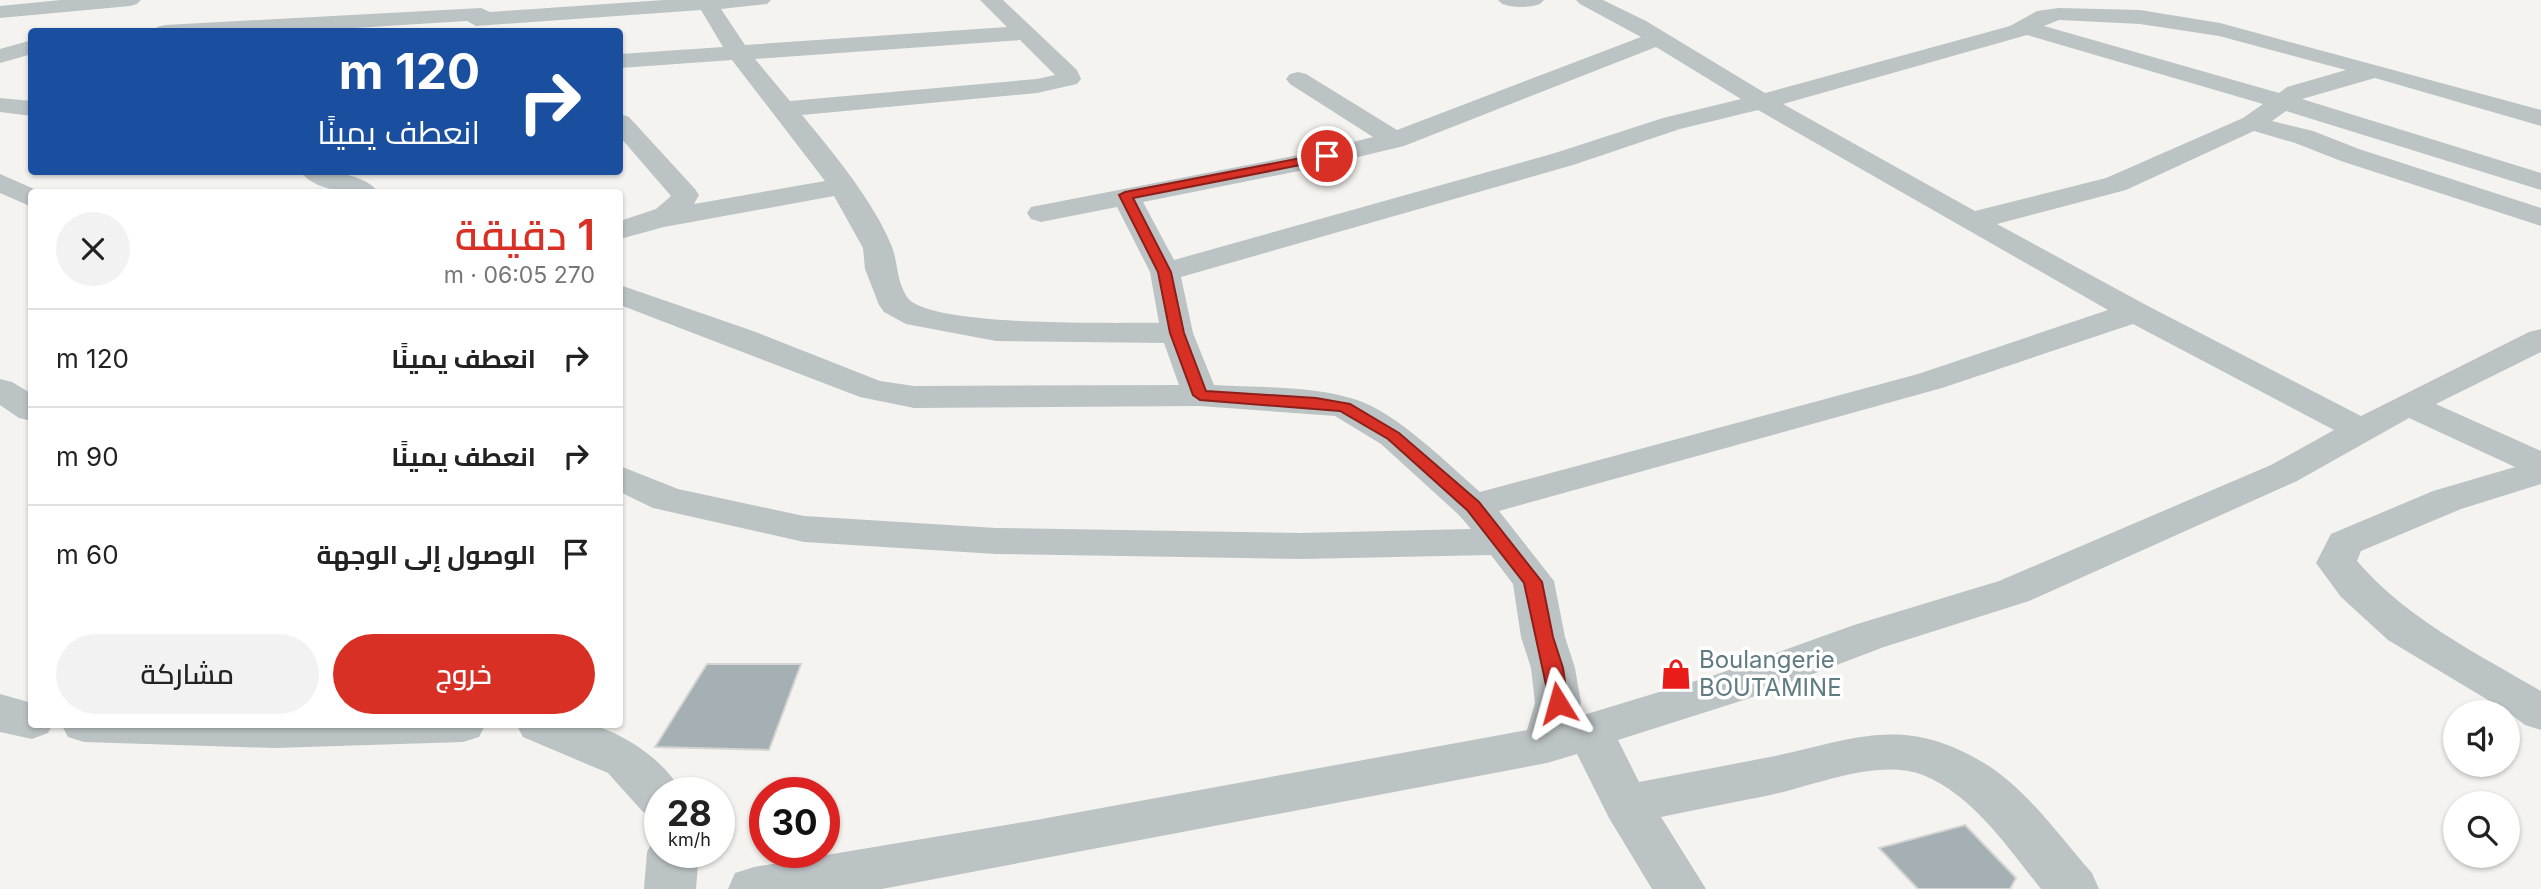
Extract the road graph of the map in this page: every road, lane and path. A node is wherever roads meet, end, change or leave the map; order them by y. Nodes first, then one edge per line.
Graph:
1 (7, 0) edge
2 (129, 0) edge
3 (760, 0) edge
4 (990, 0) edge
5 (1509, 0) edge
6 (1533, 0) edge
7 (1587, 0) edge
8 (707, 4) junction
9 (0, 9) edge
10 (478, 16) edge
11 (99, 24) dead end
12 (2024, 27) junction
13 (243, 28) edge
14 (1024, 33) junction
15 (1657, 40) junction
16 (28, 48) edge
17 (738, 52) junction
18 (0, 56) edge
19 (623, 61) edge
20 (0, 65) edge
21 (28, 68) edge
22 (2376, 71) junction
23 (1298, 79) dead end
24 (2281, 101) junction
25 (1762, 102) junction
26 (0, 104) edge
27 (28, 108) edge
28 (784, 109) junction
29 (2541, 118) edge
30 (2252, 123) junction
31 (623, 125) edge
32 (1395, 140) junction
33 (322, 175) edge
34 (0, 182) edge
35 (2541, 182) edge
36 (841, 186) junction
37 (357, 189) edge
38 (1125, 195) junction
39 (28, 197) edge
40 (1041, 213) dead end
41 (2541, 217) edge
42 (660, 219) junction
43 (1971, 221) junction
44 (623, 229) edge
45 (1165, 272) junction
46 (623, 295) edge
47 (2135, 312) junction
48 (1177, 333) junction
49 (2541, 339) edge
50 (0, 389) edge
51 (1200, 395) junction
52 (2409, 405) junction
53 (28, 407) edge
54 (2361, 430) junction
55 (2541, 465) edge
56 (2541, 471) edge
57 (623, 479) edge
58 (1473, 506) junction
59 (1503, 542) junction
60 (0, 711) edge
61 (2541, 713) edge
62 (28, 721) edge
63 (161, 728) edge
64 (413, 728) edge
65 (549, 728) edge
66 (1569, 739) junction
67 (644, 781) edge
68 (1626, 804) junction
69 (672, 868) edge
70 (670, 889) edge
71 (754, 889) edge
72 (1680, 889) edge
73 (2073, 889) edge

1 - 9 street
2 - 9 street
2 - 11 street
3 - 8 street
4 - 14 street
5 - 6 street
7 - 15 street
8 - 10 street
8 - 17 street
10 - 13 street
12 - 22 street
12 - 24 street
12 - 25 street
14 - 17 street
14 - 28 street
15 - 25 street
15 - 32 street
16 - 18 street
17 - 19 street
17 - 28 street
20 - 21 street
22 - 24 street
22 - 29 street
23 - 32 street
24 - 30 street
24 - 35 street
25 - 43 street
25 - 45 street
26 - 27 street
28 - 36 street
30 - 41 street
30 - 43 street
31 - 42 street
32 - 38 street
33 - 37 street
34 - 39 street
36 - 42 street
36 - 48 street
38 - 40 street
38 - 45 street
42 - 44 street
43 - 47 street
45 - 48 street
46 - 51 street
47 - 54 street
47 - 58 street
48 - 51 street
49 - 52 street
50 - 53 street
51 - 58 street
52 - 54 street
52 - 55 street
54 - 66 street
56 - 61 street
57 - 59 street
58 - 59 street
59 - 66 street
60 - 62 street
63 - 64 street
65 - 67 street
66 - 68 street
66 - 71 street
68 - 72 street
68 - 73 street
69 - 70 street

